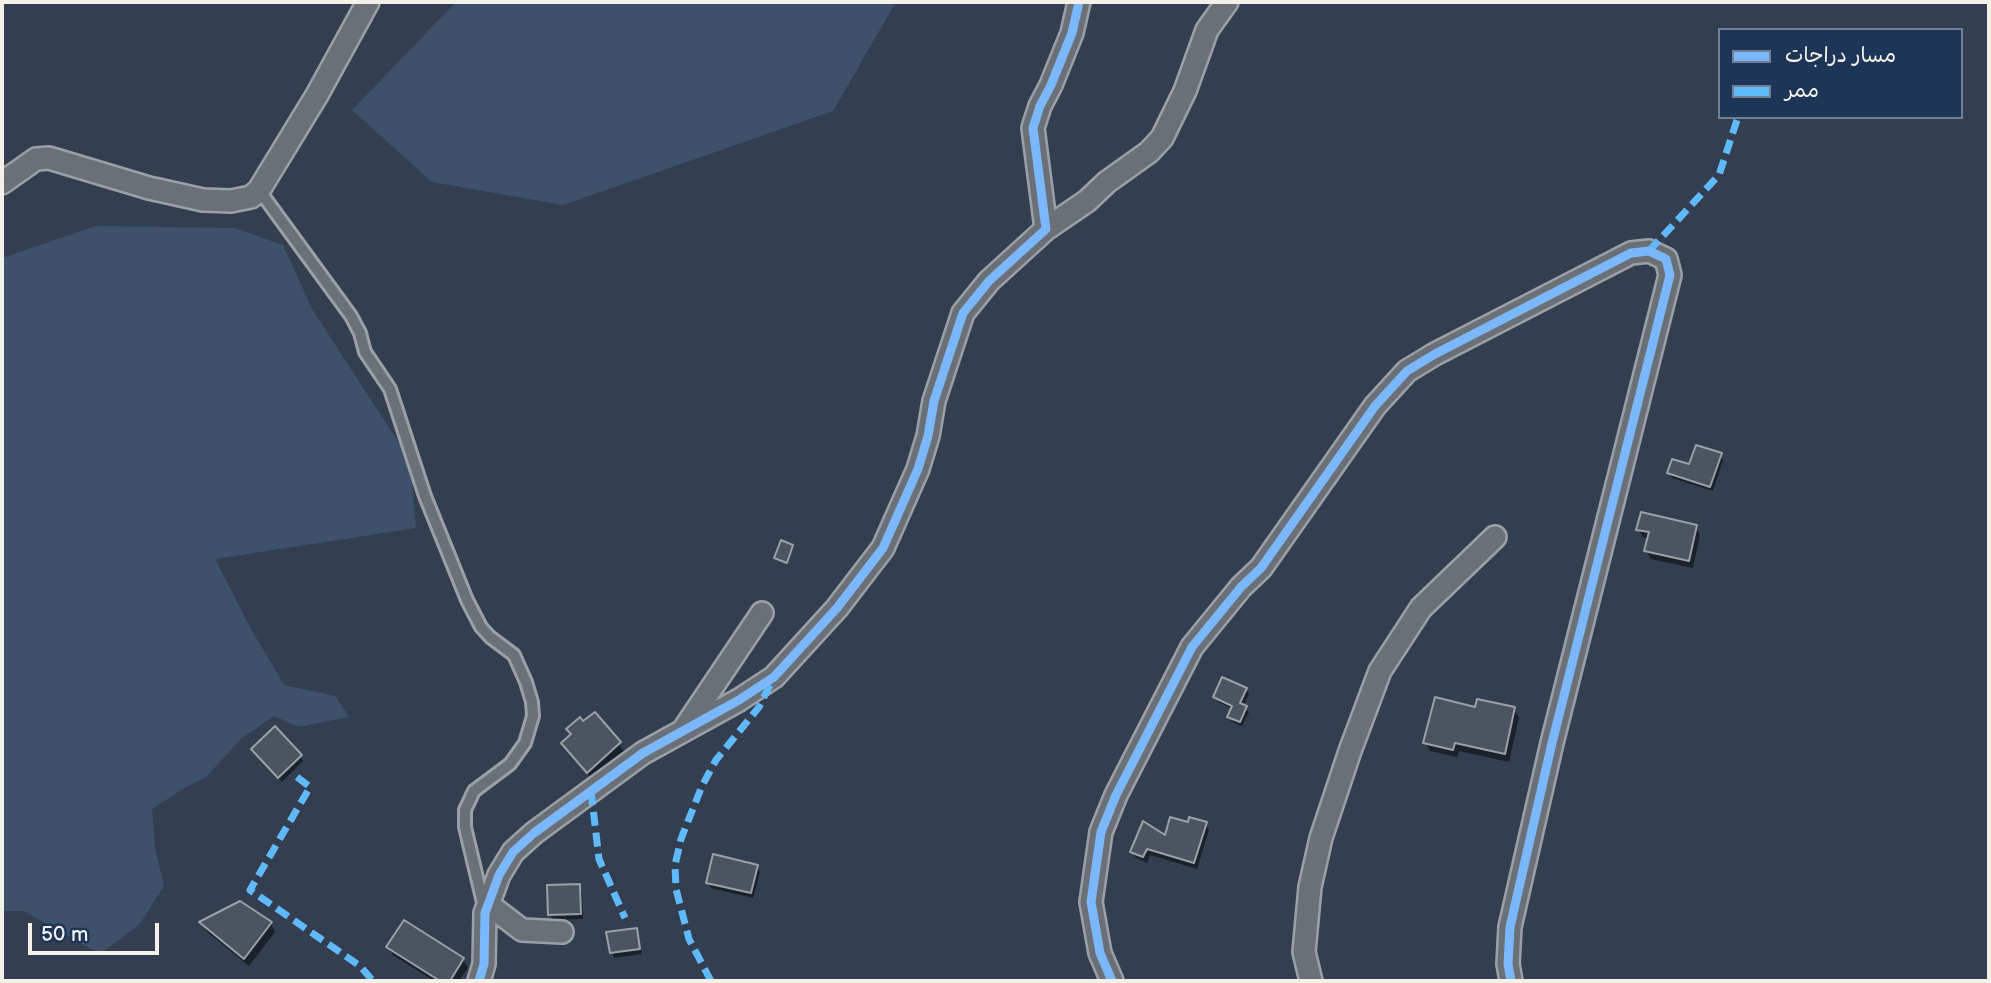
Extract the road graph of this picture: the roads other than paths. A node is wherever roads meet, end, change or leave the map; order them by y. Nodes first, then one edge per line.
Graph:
1 (368, 2) edge
2 (1079, 2) edge
3 (1227, 2) edge
4 (2, 183) edge
5 (259, 190) junction
6 (1046, 229) junction
7 (1495, 537) dead end
8 (762, 613) dead end
9 (683, 731) junction
10 (486, 909) junction
11 (562, 932) dead end
12 (479, 981) edge
13 (1112, 981) edge
14 (1311, 981) edge
15 (1511, 981) edge

1 - 5 street
2 - 6 street
3 - 6 street
4 - 5 street
5 - 10 lane
6 - 9 street
7 - 14 street
8 - 9 street
9 - 10 street
10 - 11 street
10 - 12 street
13 - 15 street

